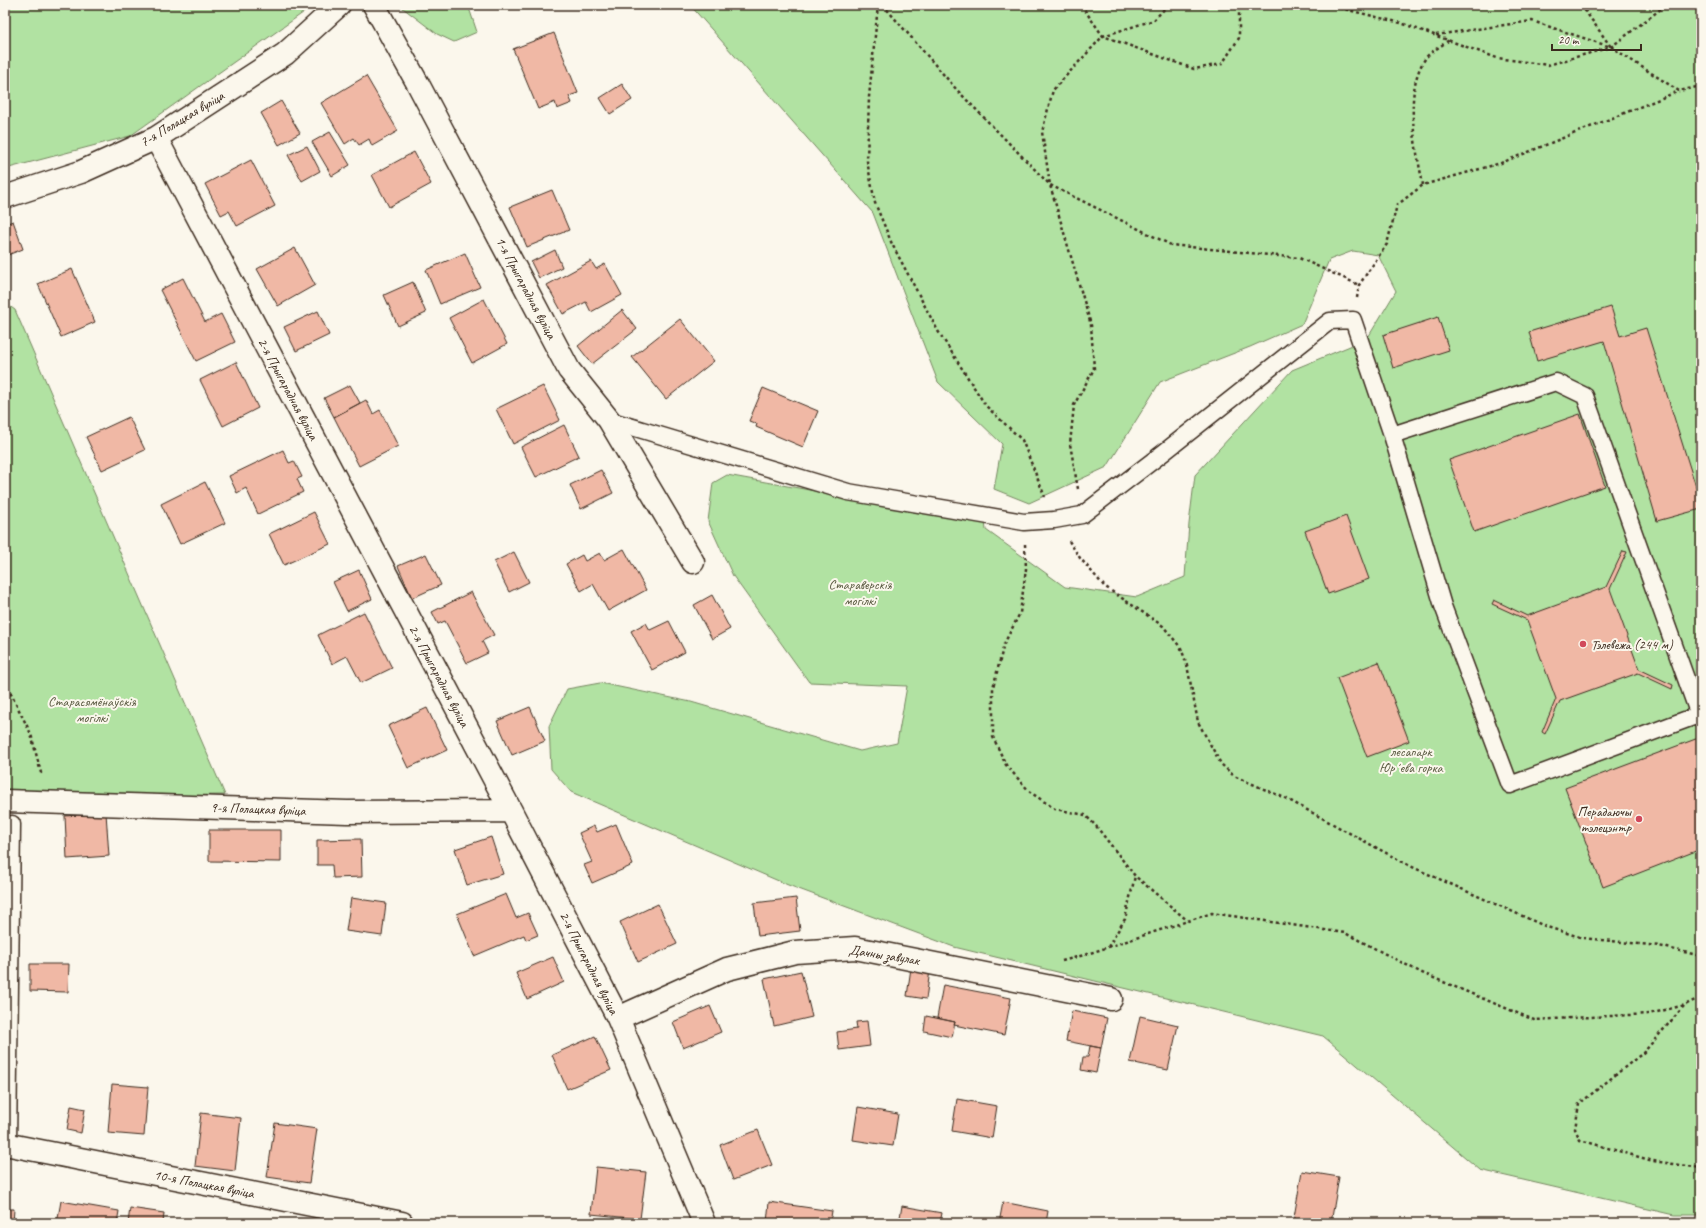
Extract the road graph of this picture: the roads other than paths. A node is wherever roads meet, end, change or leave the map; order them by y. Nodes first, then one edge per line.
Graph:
1 (338, 5) edge
2 (374, 5) edge
3 (156, 138) junction
4 (5, 197) edge
5 (608, 420) junction
6 (1392, 435) junction
7 (693, 562) dead end
8 (1700, 714) edge
9 (8, 801) edge
10 (511, 812) junction
11 (12, 824) dead end
12 (1111, 999) dead end
13 (618, 1018) junction
14 (7, 1145) edge
15 (402, 1223) edge
16 (704, 1223) edge

1 - 3 street, 7-я Полацкая вуліца
2 - 5 street, 1-я Прыгарадная вуліца
3 - 4 street, 7-я Полацкая вуліца
3 - 10 street, 2-я Прыгарадная вуліца
5 - 6 lane
5 - 7 street, 1-я Прыгарадная вуліца
6 - 8 lane
6 - 8 lane
9 - 10 street, 9-я Полацкая вуліца
10 - 13 street, 2-я Прыгарадная вуліца
11 - 14 lane
12 - 13 street, Дачны завулак
13 - 16 street, 2-я Прыгарадная вуліца
14 - 15 street, 10-я Полацкая вуліца

